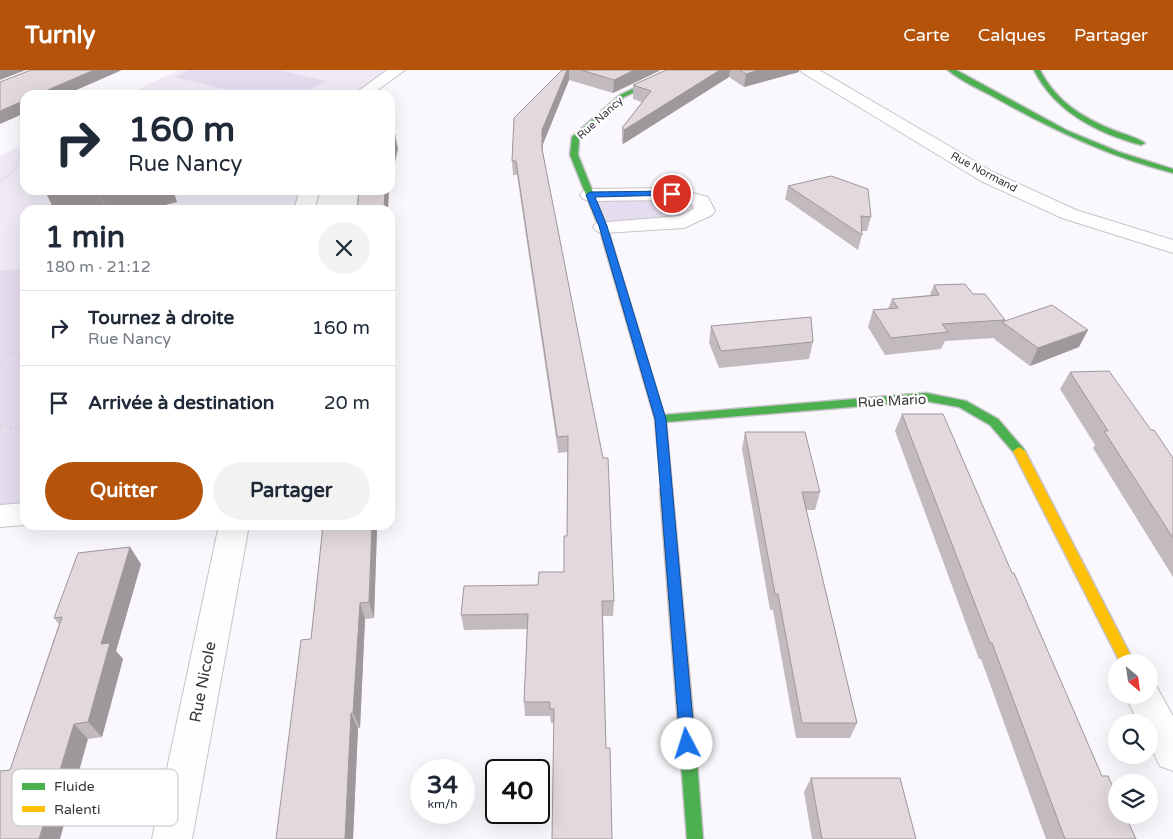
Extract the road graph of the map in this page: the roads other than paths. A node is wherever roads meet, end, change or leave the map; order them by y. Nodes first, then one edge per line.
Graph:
1 (397, 70) edge
2 (677, 70) edge
3 (808, 70) edge
4 (950, 70) edge
5 (1036, 70) edge
6 (368, 90) edge
7 (1149, 146) dead end
8 (1173, 171) edge
9 (590, 195) junction
10 (603, 226) junction
11 (1173, 248) edge
12 (660, 419) junction
13 (20, 514) edge
14 (0, 516) edge
15 (233, 530) edge
16 (1123, 654) edge
17 (1148, 704) edge
18 (1173, 753) edge
19 (178, 809) edge
20 (175, 826) edge
21 (172, 839) edge
22 (695, 839) edge

1 - 6 street
2 - 9 main road, Rue Nancy
3 - 11 street, Rue Normand
4 - 8 main road
5 - 7 main road
9 - 10 main road, Rue Nancy
9 - 10 street
10 - 12 main road, Rue Nancy
12 - 16 main road, Rue Mario
12 - 22 main road, Rue Nancy
13 - 14 street
15 - 19 street, Rue Nicole
17 - 18 street
20 - 21 street, Rue Nicole

